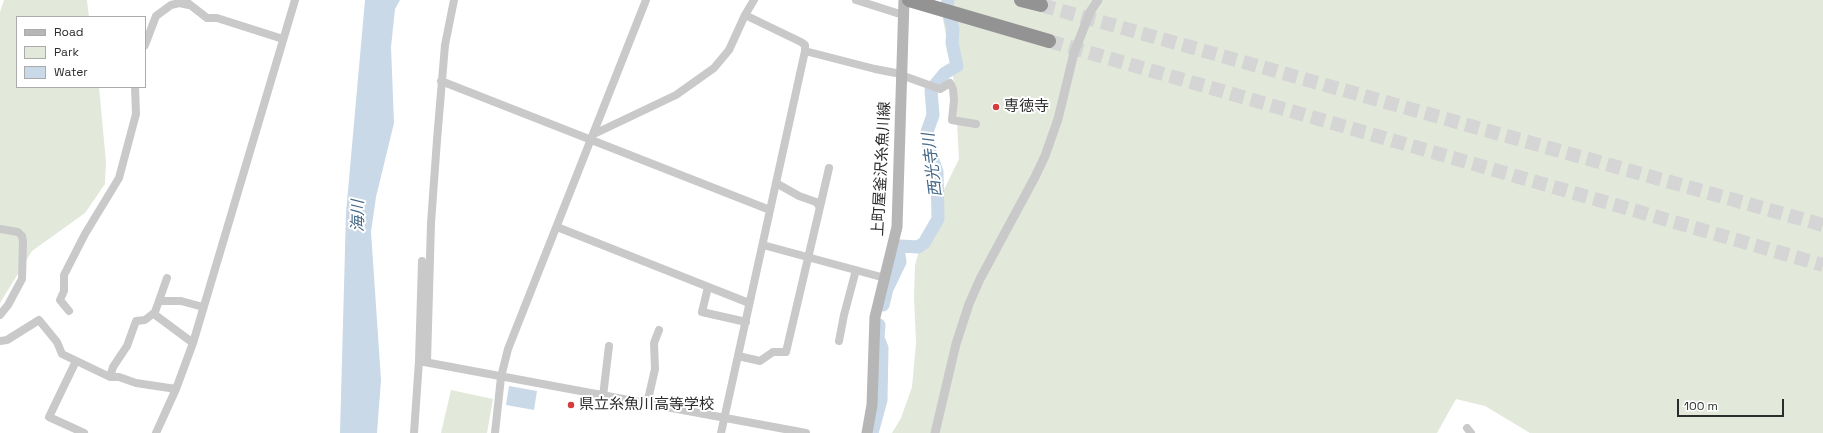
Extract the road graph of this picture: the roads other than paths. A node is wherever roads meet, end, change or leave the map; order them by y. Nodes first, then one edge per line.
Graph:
1 (295, 0) edge
2 (454, 0) edge
3 (646, 0) edge
4 (754, 0) edge
5 (856, 0) edge
6 (904, 0) edge
7 (909, 0) edge
8 (1021, 0) edge
9 (1098, 0) edge
10 (187, 2) edge
11 (1041, 5) tunnel mouth
12 (745, 15) junction
13 (903, 15) junction
14 (283, 39) junction
15 (1049, 41) tunnel mouth
16 (146, 42) edge
17 (805, 51) junction
18 (901, 74) junction
19 (441, 81) junction
20 (135, 88) edge
21 (976, 124) dead end
22 (592, 137) junction
23 (829, 168) dead end
24 (776, 183) junction
25 (820, 207) junction
26 (770, 210) junction
27 (556, 227) junction
28 (0, 229) edge
29 (763, 245) junction
30 (808, 257) junction
31 (422, 260) dead end
32 (856, 270) junction
33 (167, 278) dead end
34 (885, 278) junction
35 (708, 287) junction
36 (160, 301) junction
37 (749, 303) junction
38 (203, 307) junction
39 (69, 311) dead end
40 (154, 314) junction
41 (1, 317) edge
42 (746, 322) junction
43 (659, 330) dead end
44 (0, 341) edge
45 (839, 341) dead end
46 (193, 343) junction
47 (609, 346) dead end
48 (738, 356) junction
49 (76, 360) junction
50 (423, 361) junction
51 (110, 377) junction
52 (501, 377) junction
53 (176, 389) junction
54 (603, 396) junction
55 (647, 404) junction
56 (724, 418) junction
57 (84, 433) edge
58 (156, 433) edge
59 (414, 433) edge
60 (495, 433) edge
61 (721, 433) edge
62 (806, 433) edge
63 (867, 433) edge
64 (935, 433) edge

1 - 14 street
2 - 19 street
3 - 22 street
4 - 12 street
5 - 13 street
6 - 13 main road, 上町屋釜沢糸魚川線
7 - 15 highway
8 - 11 highway
9 - 64 street
10 - 14 street
10 - 16 street
12 - 17 street
12 - 22 street
13 - 18 main road, 上町屋釜沢糸魚川線
14 - 38 street
17 - 18 street
17 - 24 street
18 - 21 street
18 - 34 main road, 上町屋釜沢糸魚川線
19 - 22 street
19 - 50 street
20 - 39 street
22 - 26 street
22 - 27 street
23 - 25 street
24 - 25 street
24 - 26 street
25 - 30 street
26 - 29 street
27 - 35 street
27 - 52 street
28 - 41 street
29 - 30 street
29 - 37 street
30 - 32 street
30 - 48 street
31 - 50 street
32 - 34 street
32 - 45 street
33 - 36 street
34 - 63 main road, 上町屋釜沢糸魚川線
35 - 37 street
35 - 42 street
36 - 38 street
36 - 40 street
37 - 42 street
38 - 46 street
40 - 46 street
40 - 51 street
42 - 48 street
43 - 55 street
44 - 49 street
46 - 53 street
47 - 54 street
48 - 56 street
49 - 51 street
49 - 57 street
50 - 52 street
50 - 59 street
51 - 53 street
52 - 54 street
52 - 60 street
53 - 58 street
54 - 55 street
55 - 56 street
56 - 61 street
56 - 62 street

